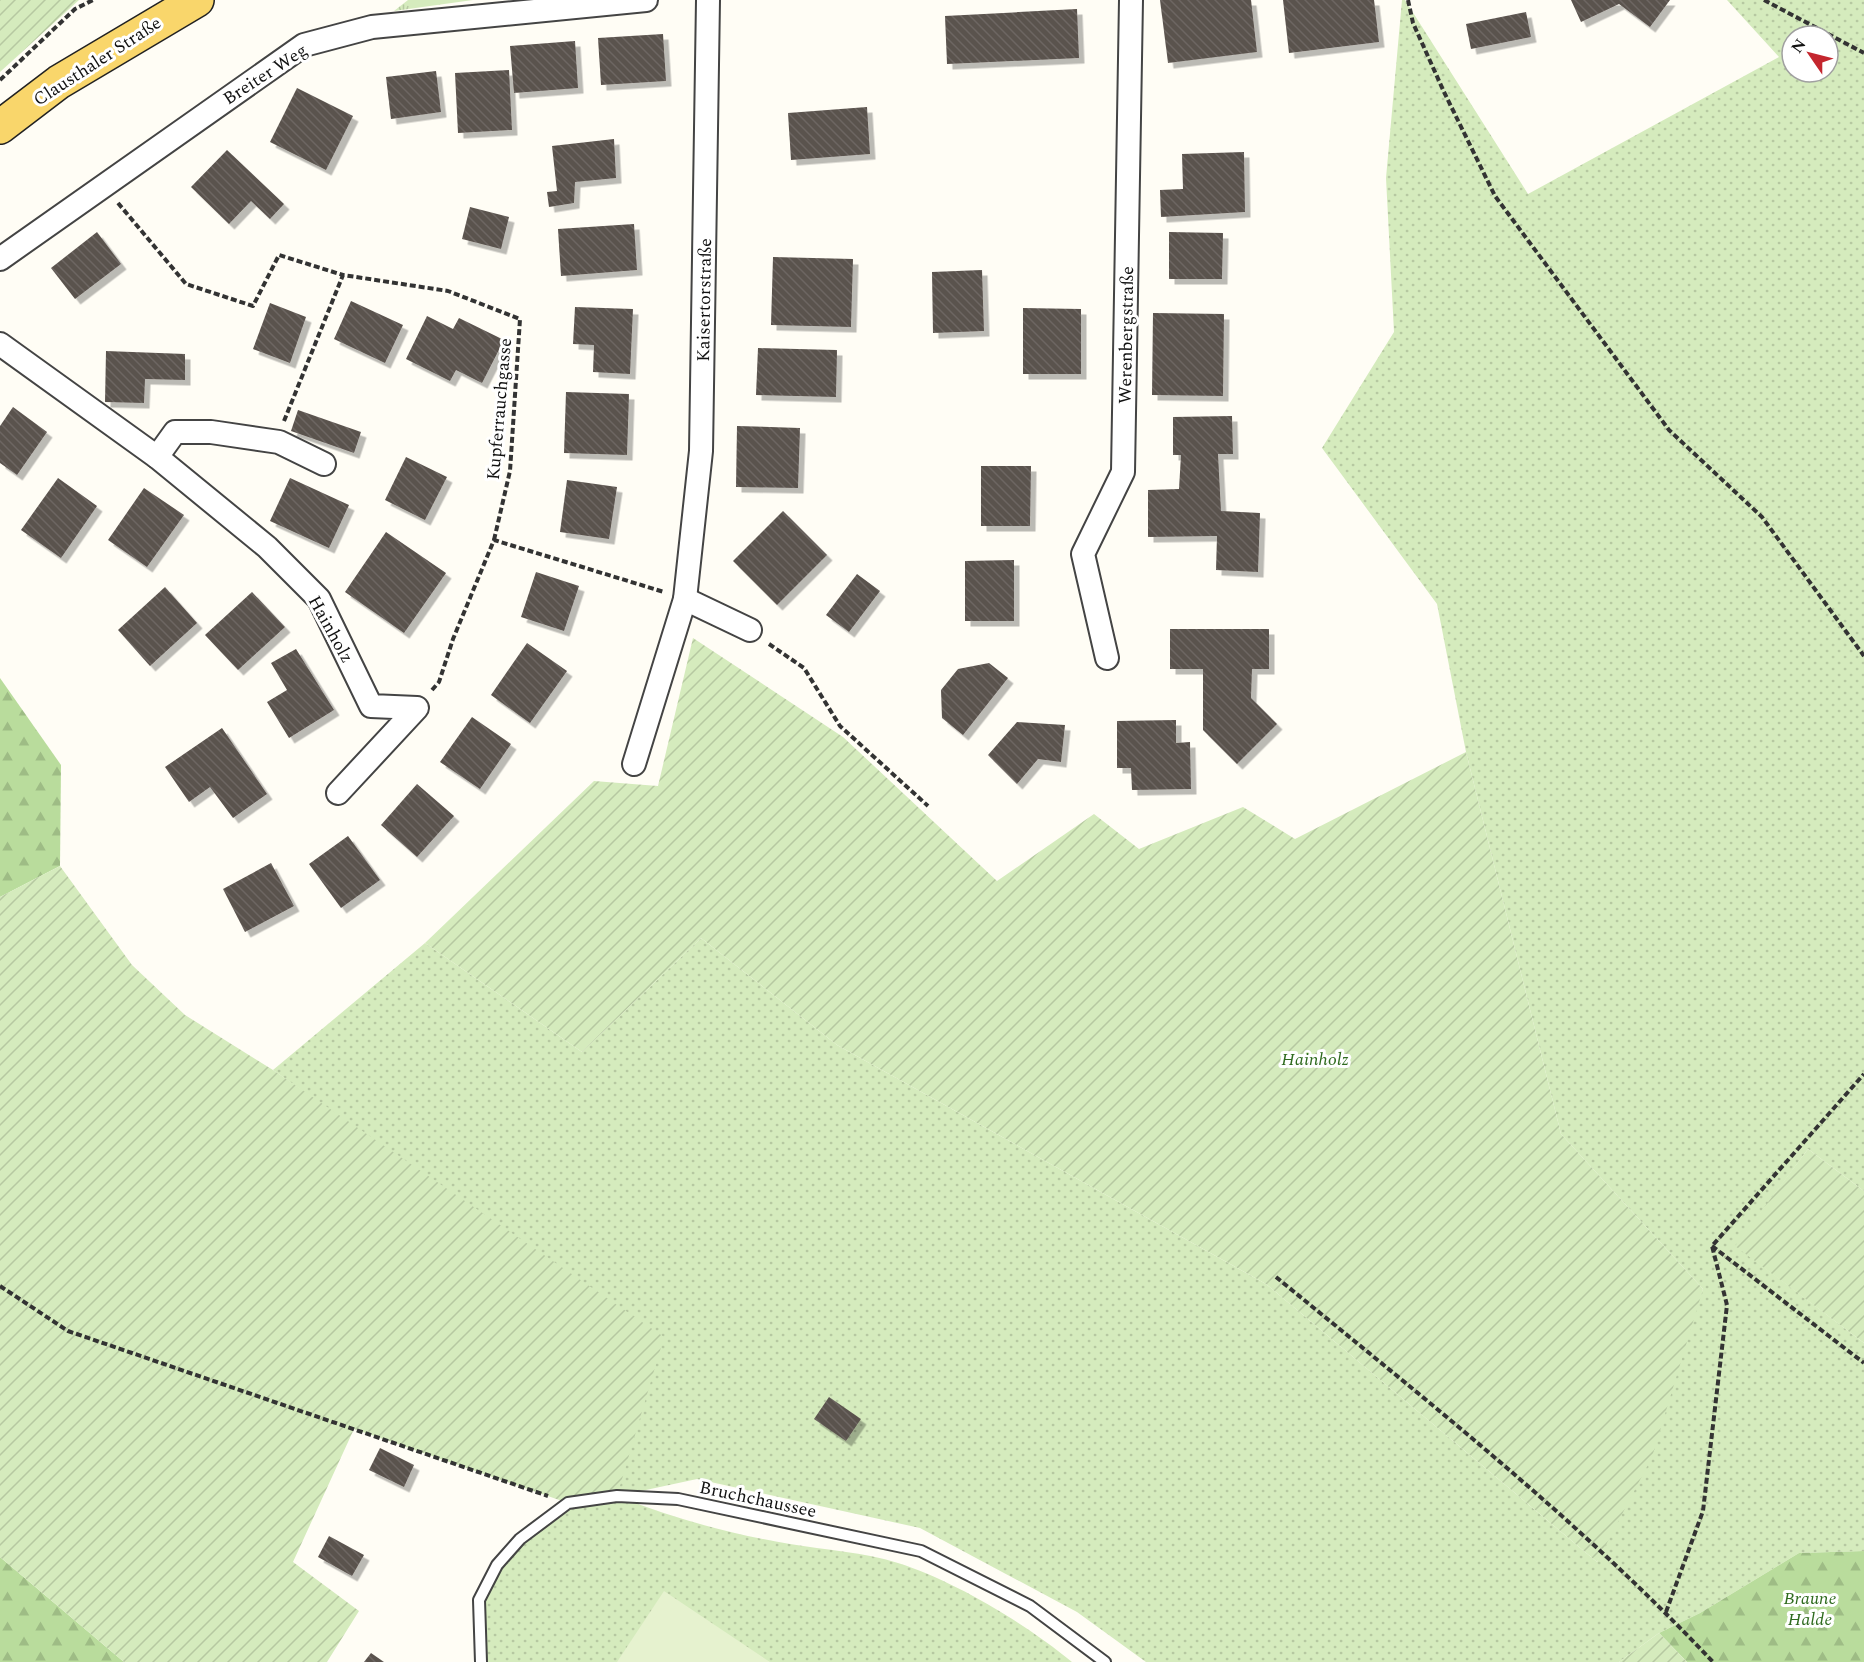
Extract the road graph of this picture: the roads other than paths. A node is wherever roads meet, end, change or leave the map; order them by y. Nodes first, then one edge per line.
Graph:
1 (197, 0) edge
2 (646, 0) edge
3 (708, 0) edge
4 (1131, 0) edge
5 (0, 127) edge
6 (0, 258) edge
7 (0, 344) edge
8 (157, 457) junction
9 (324, 464) dead end
10 (685, 599) junction
11 (750, 630) road end
12 (1107, 658) dead end
13 (634, 764) dead end
14 (338, 793) dead end
15 (481, 1662) edge
16 (1105, 1662) edge

1 - 5 main road, Clausthaler Straße
2 - 6 street, Breiter Weg
3 - 10 street, Kaisertorstraße
4 - 12 street, Werenbergstraße
7 - 8 street, Hainholz
8 - 9 street
8 - 14 street, Hainholz
10 - 11 street
10 - 13 street, Kaisertorstraße
15 - 16 lane, Bruchchaussee

